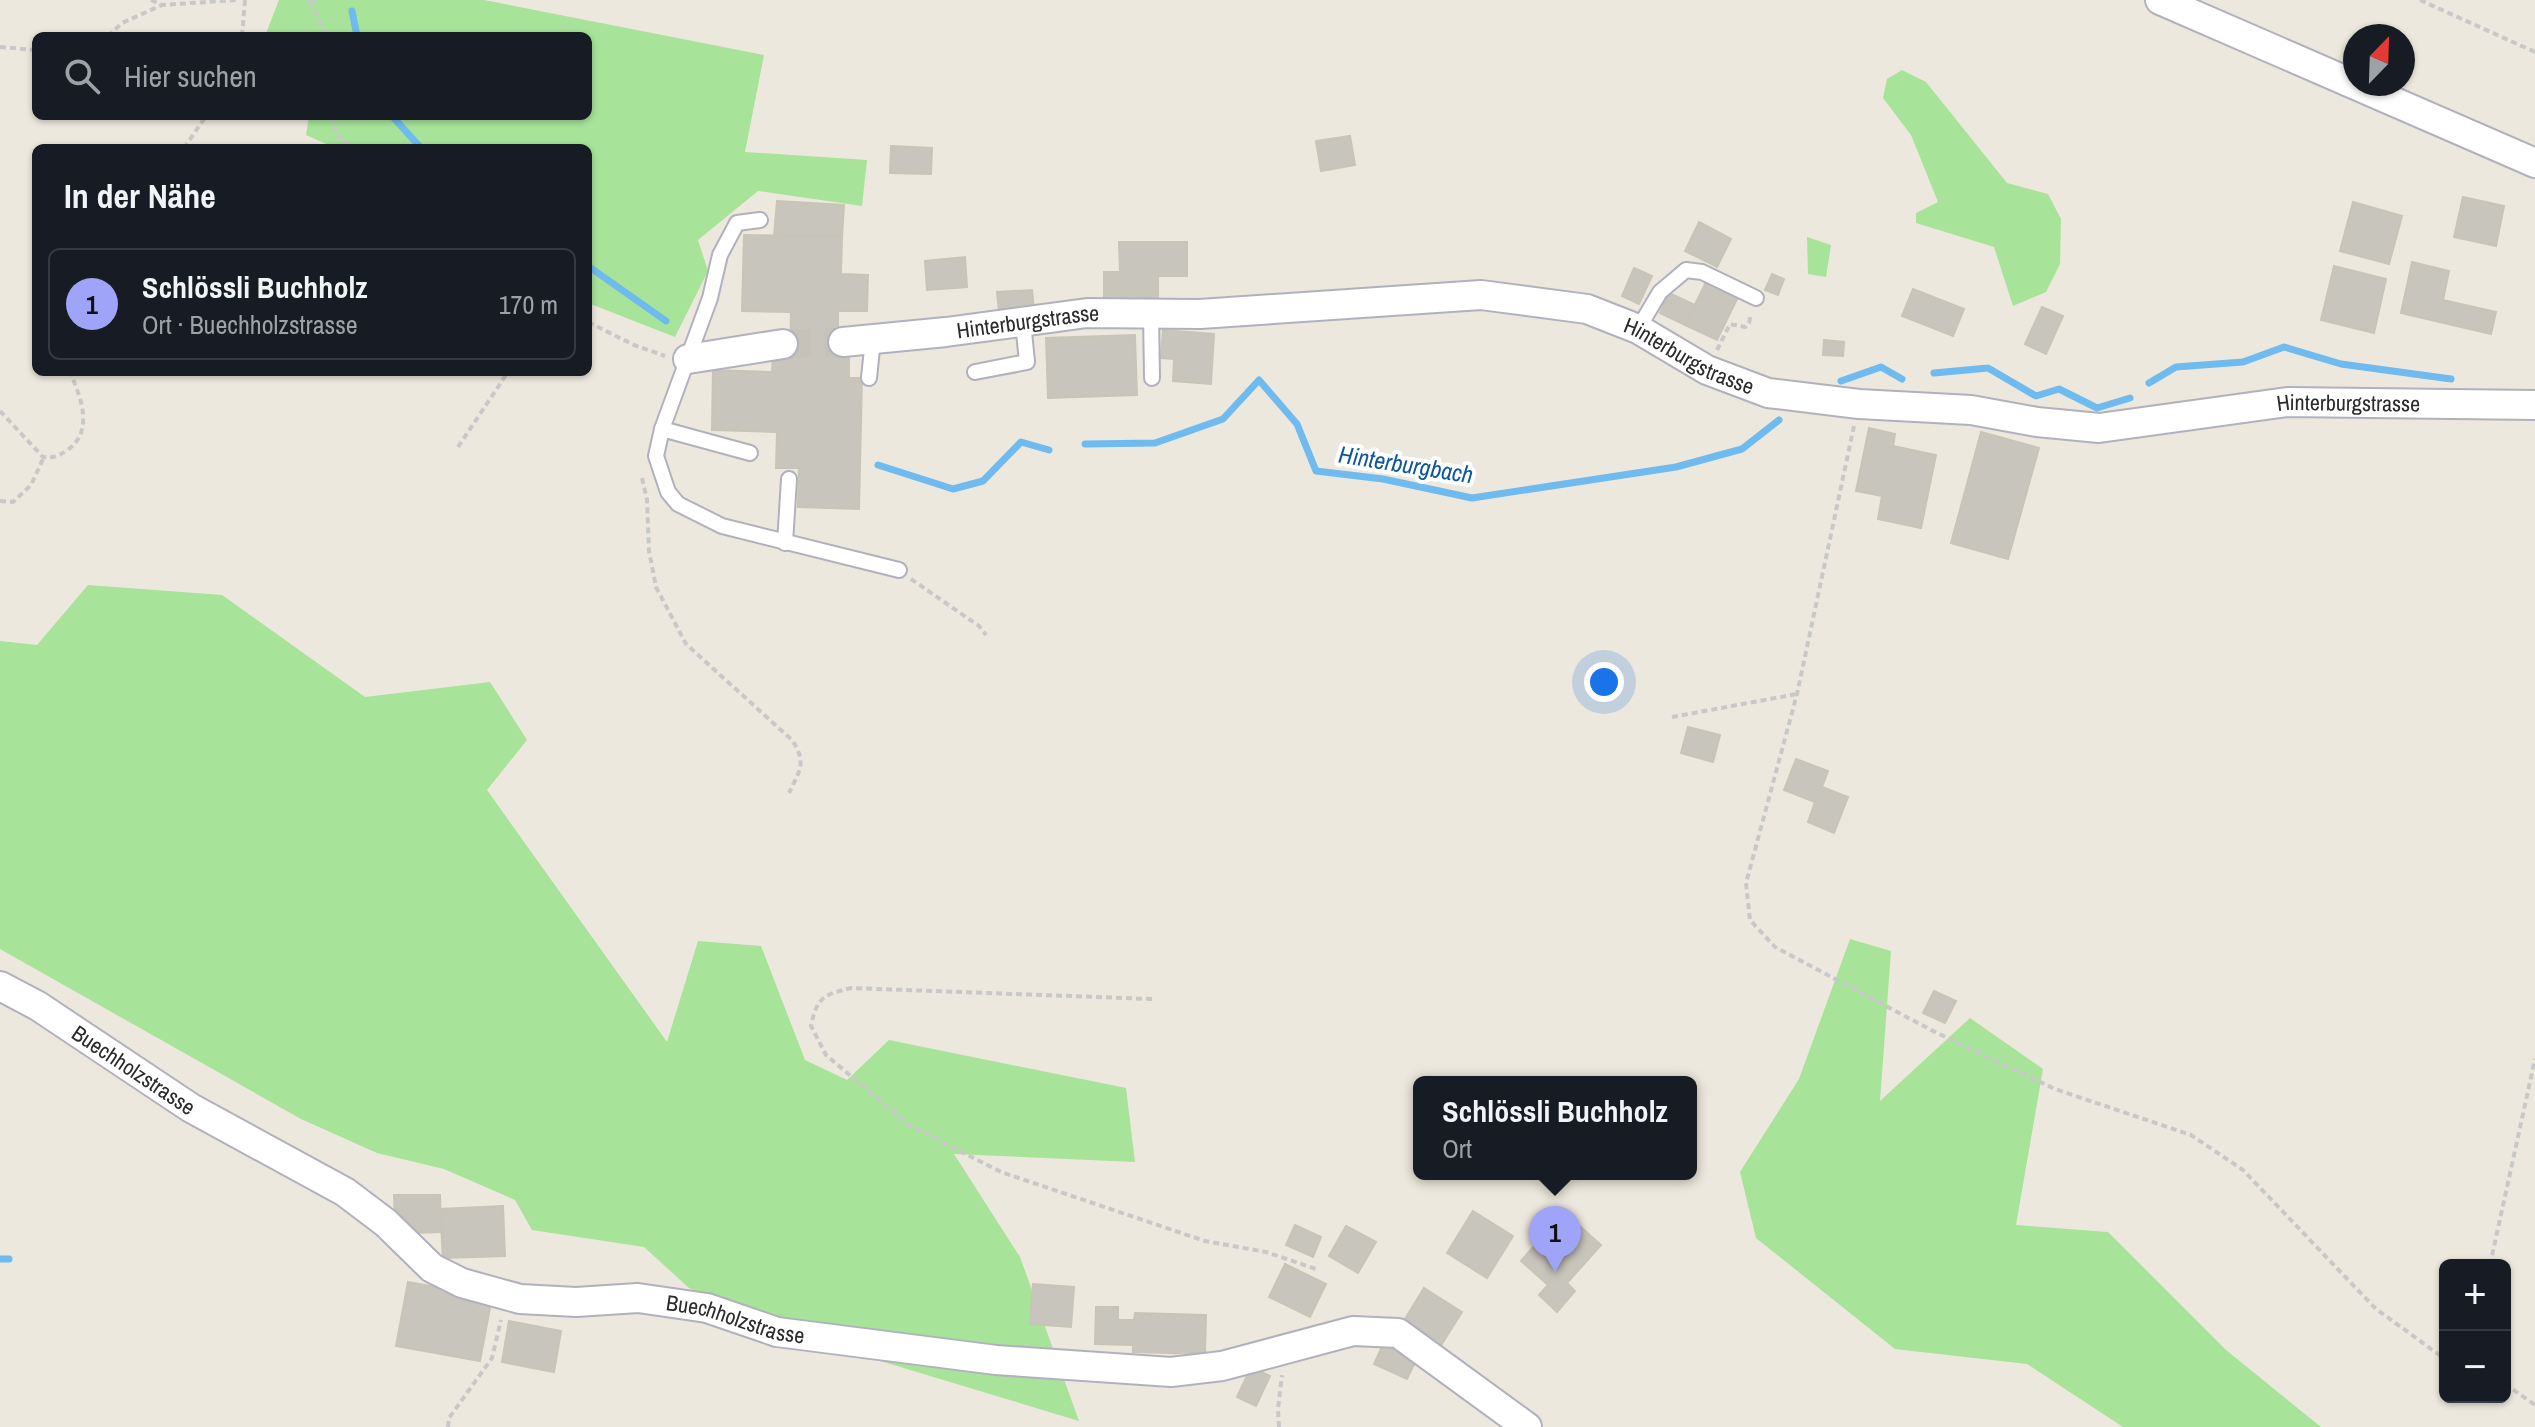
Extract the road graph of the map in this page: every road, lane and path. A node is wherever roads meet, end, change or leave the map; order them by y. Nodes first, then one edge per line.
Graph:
1 (151, 0) edge
2 (236, 0) edge
3 (245, 0) edge
4 (311, 0) edge
5 (2160, 0) edge
6 (2420, 0) edge
7 (162, 5) junction
8 (112, 32) edge
9 (242, 32) edge
10 (324, 32) edge
11 (0, 47) edge
12 (32, 50) edge
13 (2535, 52) edge
14 (203, 120) edge
15 (332, 120) edge
16 (187, 144) edge
17 (348, 144) edge
18 (2535, 163) edge
19 (760, 220) dead end
20 (1756, 298) dead end
21 (1151, 313) junction
22 (1023, 322) junction
23 (592, 324) edge
24 (1730, 324) dead end
25 (1739, 327) dead end
26 (1638, 329) junction
27 (873, 339) junction
28 (843, 342) tunnel mouth
29 (783, 344) tunnel mouth
30 (688, 359) junction
31 (975, 372) dead end
32 (71, 376) edge
33 (505, 376) edge
34 (869, 378) dead end
35 (1152, 378) dead end
36 (1859, 404) junction
37 (2535, 405) edge
38 (0, 411) edge
39 (662, 429) junction
40 (458, 447) dead end
41 (750, 453) dead end
42 (44, 457) junction
43 (641, 473) dead end
44 (789, 479) dead end
45 (0, 501) edge
46 (785, 543) junction
47 (899, 570) joint
48 (986, 635) dead end
49 (1797, 694) junction
50 (1672, 717) dead end
51 (789, 793) dead end
52 (0, 986) edge
53 (1152, 999) dead end
54 (2535, 1059) edge
55 (2491, 1259) edge
56 (1316, 1269) dead end
57 (506, 1295) junction
58 (1285, 1349) junction
59 (2439, 1355) edge
60 (2511, 1388) edge
61 (2535, 1405) edge
62 (448, 1427) edge
63 (1279, 1427) edge
64 (1527, 1427) edge

1 - 7 path
2 - 7 path
3 - 9 path
4 - 10 path
5 - 18 street
6 - 13 path
7 - 8 path
11 - 12 path
14 - 16 path
15 - 17 path
19 - 30 lane
20 - 26 lane
21 - 22 street, Hinterburgstrasse
21 - 26 street, Hinterburgstrasse
21 - 35 lane
22 - 27 street, Hinterburgstrasse
22 - 31 lane
23 - 30 path
24 - 25 path
26 - 36 street, Hinterburgstrasse
27 - 28 street, Hinterburgstrasse
27 - 34 lane
29 - 30 street
30 - 39 lane
32 - 42 path
33 - 40 path
36 - 37 street, Hinterburgstrasse
36 - 49 path
38 - 42 path
39 - 41 lane
39 - 46 lane
42 - 45 path
43 - 51 path
44 - 46 lane
46 - 47 lane
47 - 48 path
49 - 50 path
49 - 59 path
52 - 57 street, Buechholzstrasse
53 - 56 path
54 - 55 path
57 - 58 street, Buechholzstrasse
57 - 62 path
58 - 63 path
58 - 64 street, Buechholzstrasse
60 - 61 path

